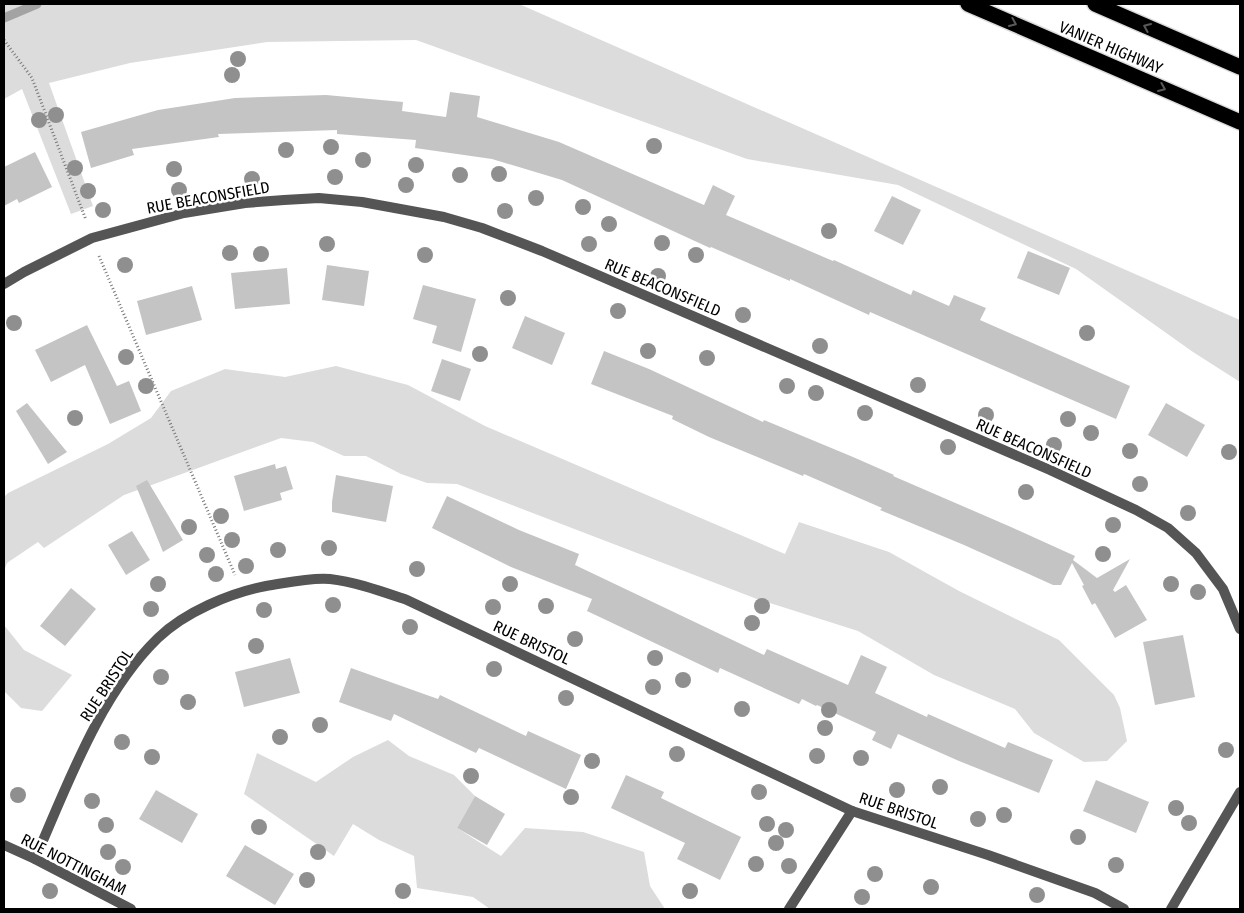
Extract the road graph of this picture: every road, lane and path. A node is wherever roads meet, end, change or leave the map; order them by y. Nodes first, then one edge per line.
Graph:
1 (968, 4) edge
2 (1095, 4) edge
3 (4, 40) edge
4 (1240, 67) edge
5 (1240, 122) edge
6 (92, 238) junction
7 (4, 284) edge
8 (242, 591) junction
9 (1240, 629) edge
10 (1240, 792) edge
11 (852, 810) junction
12 (4, 845) edge
13 (35, 859) junction
14 (131, 909) edge
15 (789, 909) edge
16 (1124, 909) edge
17 (1171, 909) edge

1 -> 5 highway, VANIER HIGHWAY
4 -> 2 highway, VANIER HIGHWAY
3 - 6 path
6 - 7 street, RUE BEACONSFIELD
6 - 8 path
6 - 9 street, RUE BEACONSFIELD
8 - 11 street, RUE BRISTOL
8 - 13 street, RUE BRISTOL
10 - 17 street
11 - 15 street
11 - 16 street, RUE BRISTOL
12 - 13 street, RUE NOTTINGHAM
13 - 14 street, RUE NOTTINGHAM

